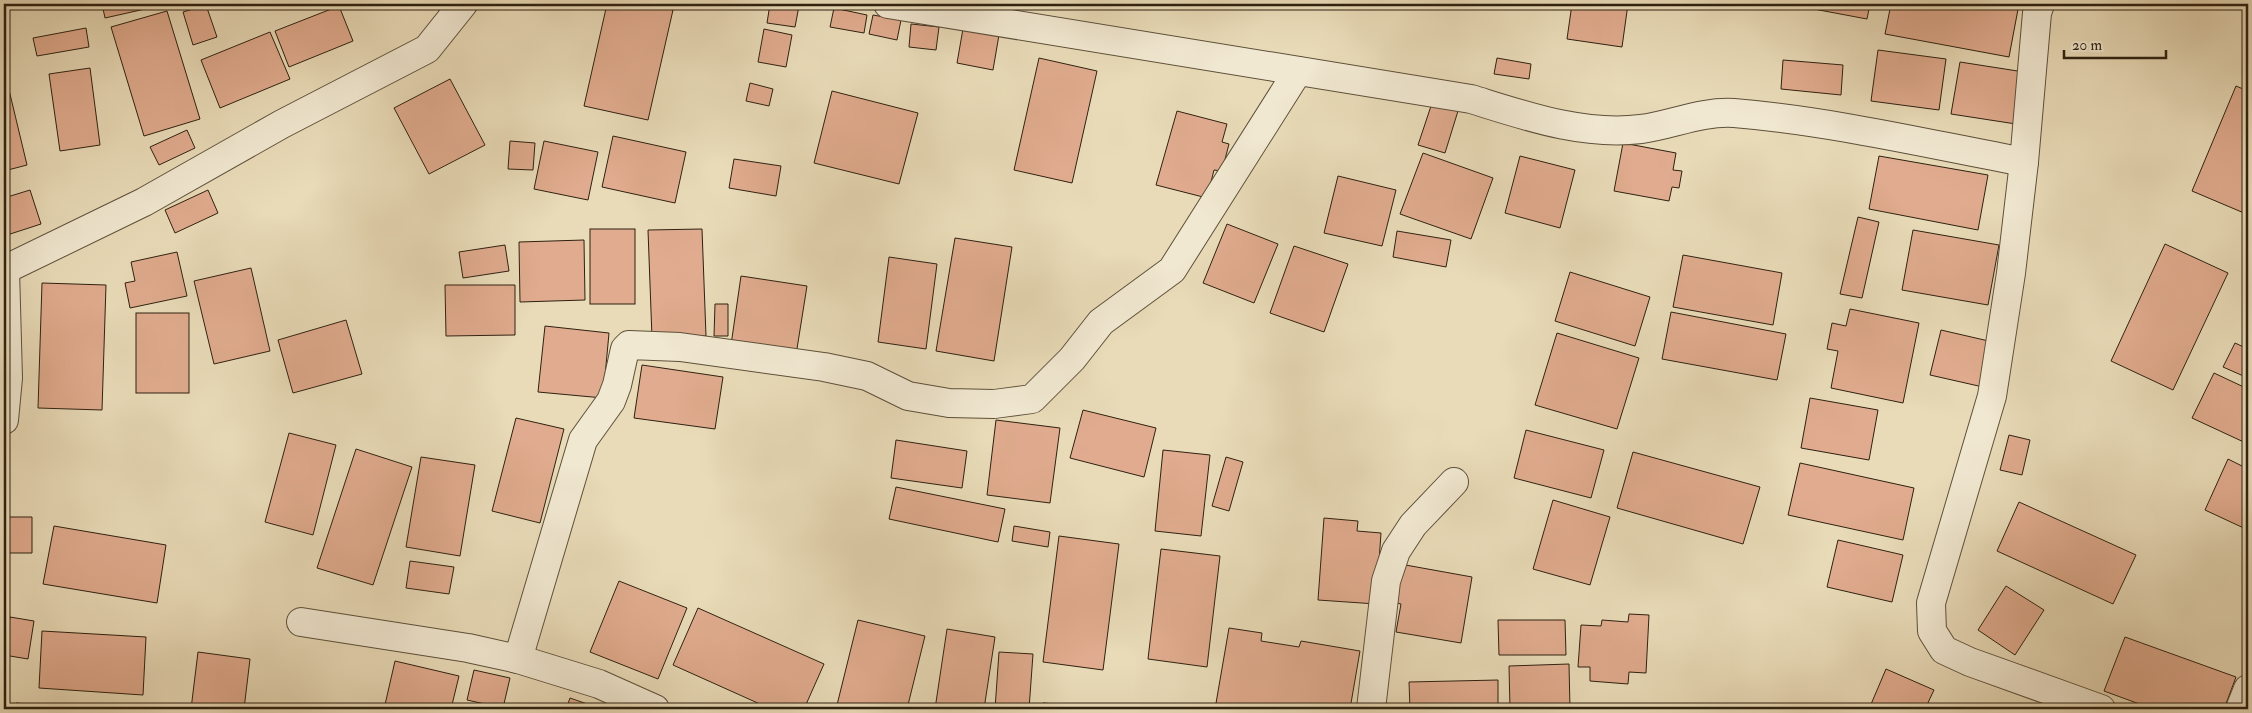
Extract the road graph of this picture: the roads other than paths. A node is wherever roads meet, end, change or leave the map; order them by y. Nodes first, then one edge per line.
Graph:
1 (463, 4) edge
2 (888, 4) edge
3 (2040, 4) edge
4 (1298, 71) junction
5 (2024, 162) junction
6 (4, 270) edge
7 (4, 420) edge
8 (1454, 482) dead end
9 (301, 622) dead end
10 (518, 659) junction
11 (2248, 690) edge
12 (655, 709) edge
13 (1371, 709) edge
14 (2101, 709) edge
15 (2240, 709) edge

1 - 6 street
2 - 4 street
3 - 5 street
4 - 5 street
4 - 10 street
5 - 14 street
6 - 7 street
8 - 13 street
9 - 10 street
10 - 12 street
11 - 15 street

